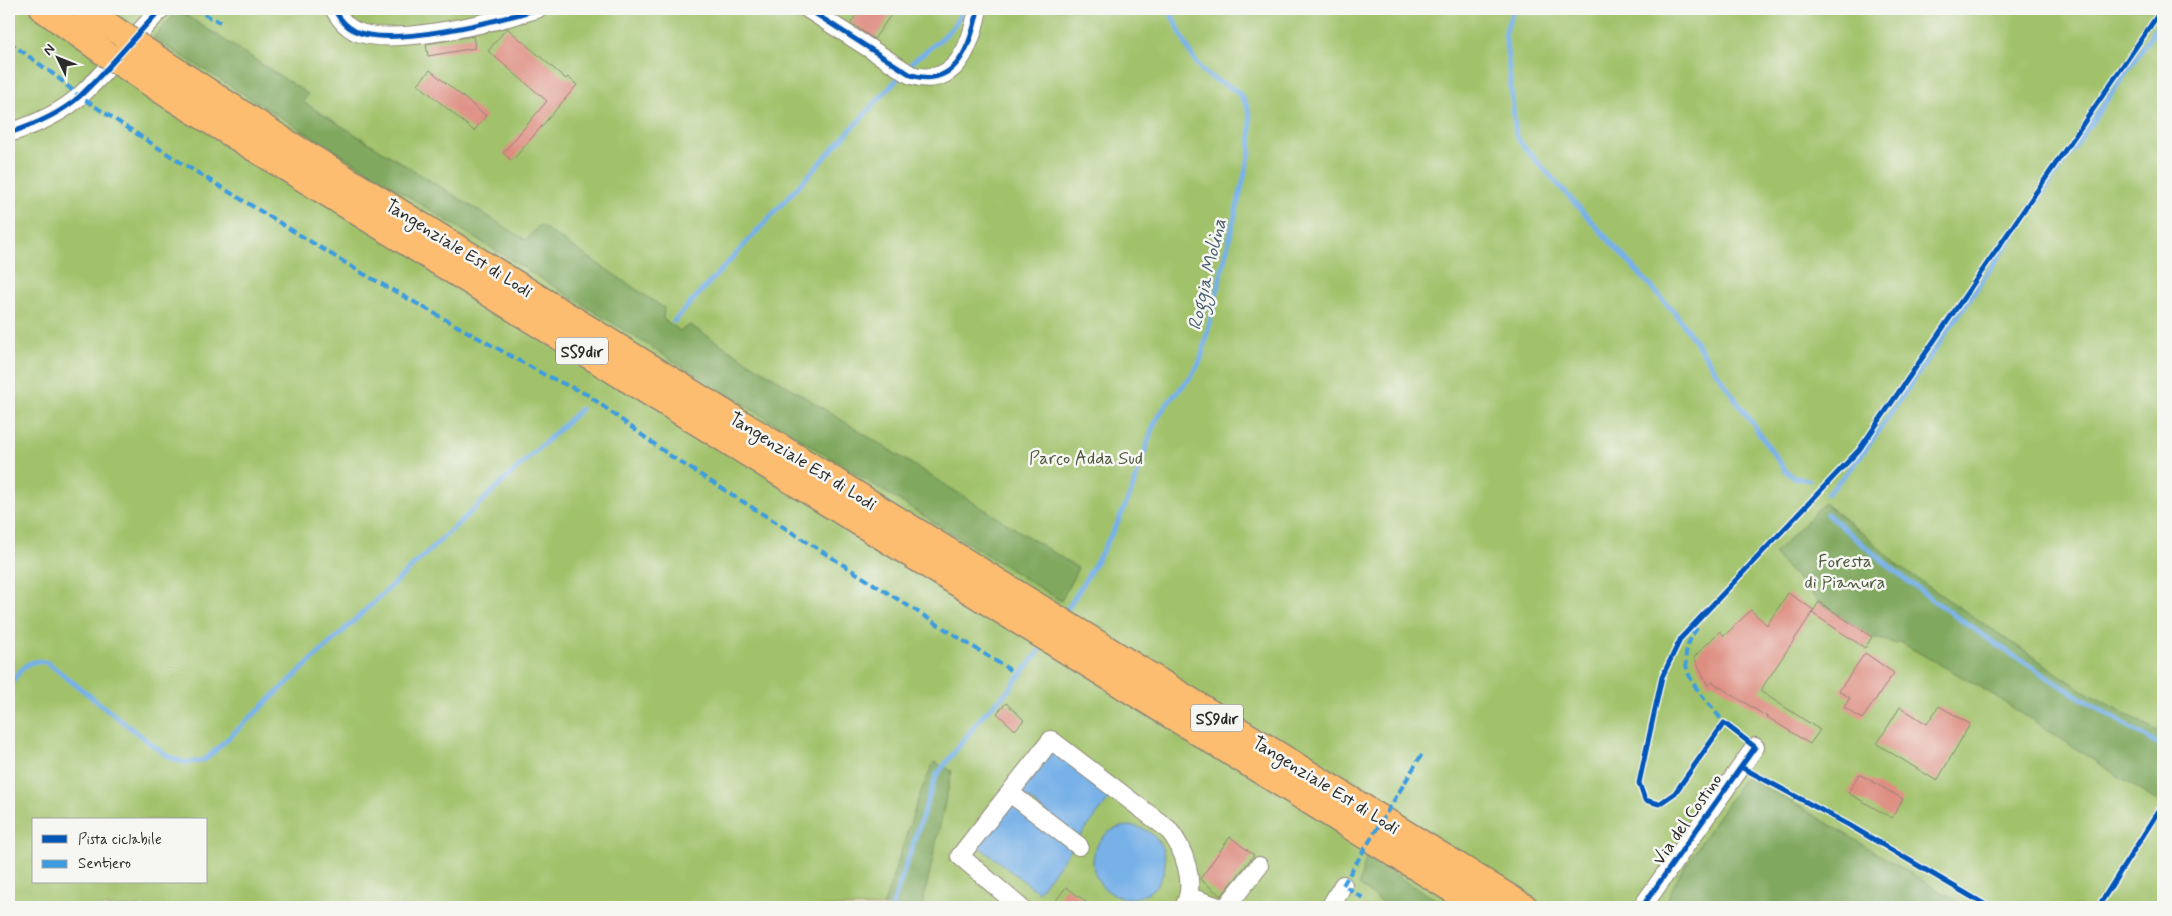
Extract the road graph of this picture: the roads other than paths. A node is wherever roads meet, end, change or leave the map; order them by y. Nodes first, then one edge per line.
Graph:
1 (43, 9) edge
2 (86, 9) edge
3 (161, 9) edge
4 (334, 9) edge
5 (536, 9) edge
6 (808, 9) edge
7 (978, 9) edge
8 (9, 133) edge
9 (1053, 629) junction
10 (1755, 747) dead end
11 (1010, 793) junction
12 (1373, 828) junction
13 (1079, 846) dead end
14 (1259, 866) dead end
15 (1343, 885) dead end
16 (1187, 902) edge
17 (1020, 907) edge
18 (1219, 907) edge
19 (1226, 907) edge
20 (1330, 907) edge
21 (1480, 907) edge
22 (1525, 907) edge
23 (1642, 907) edge

1 - 9 highway, Tangenziale Est di Lodi / SS9dir
2 - 9 highway, Tangenziale Est di Lodi / SS9dir
3 - 8 street
4 - 5 street
6 - 7 street
9 - 12 highway, Tangenziale Est di Lodi / SS9dir
10 - 23 street, Via del Costino
11 - 13 street
11 - 16 street
11 - 17 street
12 - 21 highway, Tangenziale Est di Lodi / SS9dir
12 - 22 highway, Tangenziale Est di Lodi / SS9dir
14 - 19 street
15 - 20 street
16 - 18 street

